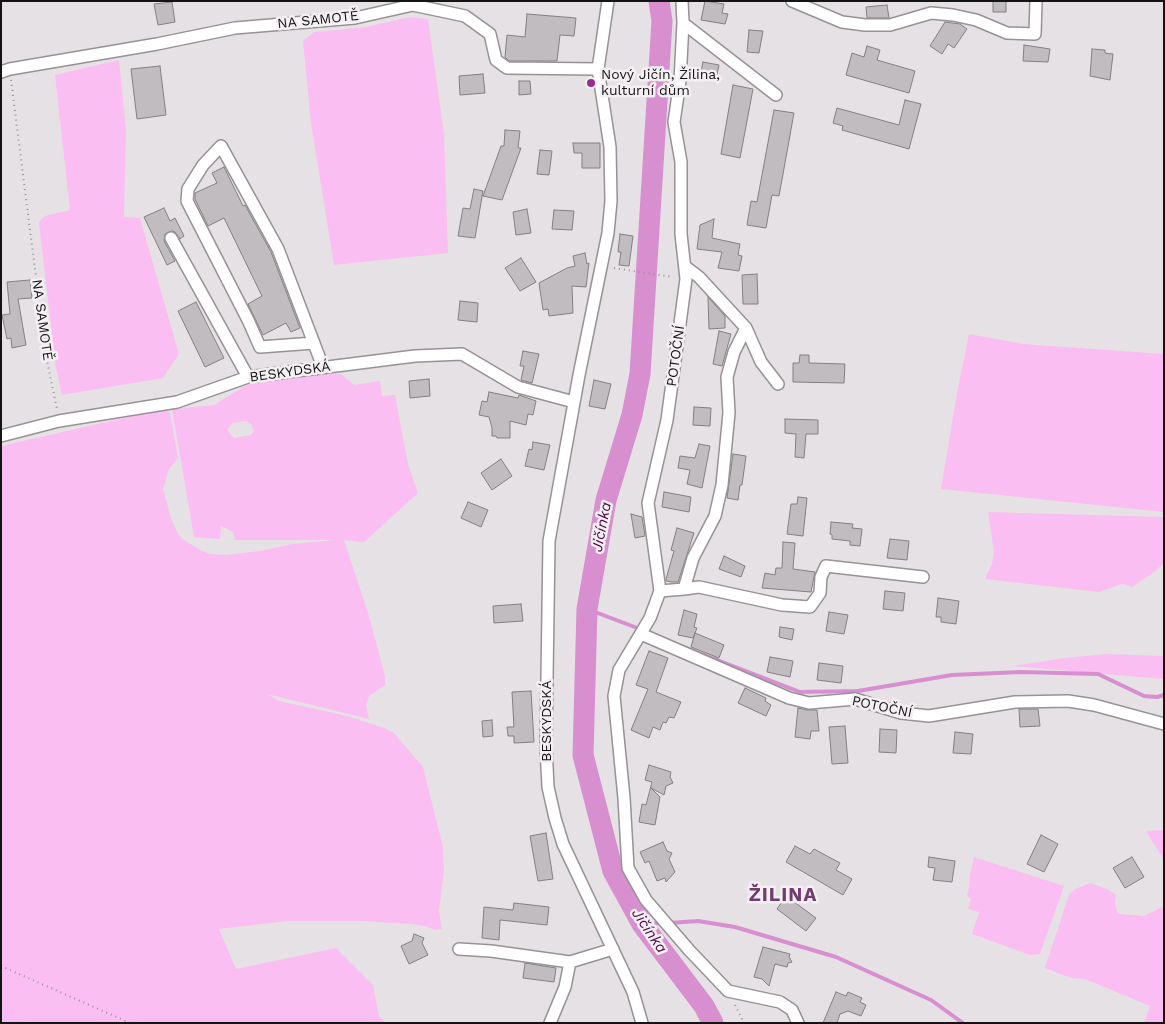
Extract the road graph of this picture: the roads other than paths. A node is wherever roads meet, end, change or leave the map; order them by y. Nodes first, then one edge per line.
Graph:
1 (608, 1) edge
2 (682, 1) edge
3 (792, 1) edge
4 (1036, 1) edge
5 (683, 23) junction
6 (598, 69) junction
7 (6, 71) edge
8 (776, 94) dead end
9 (171, 238) dead end
10 (686, 268) junction
11 (746, 328) junction
12 (314, 343) junction
13 (323, 367) junction
14 (248, 377) junction
15 (778, 384) dead end
16 (574, 402) junction
17 (1, 436) edge
18 (923, 577) dead end
19 (684, 589) junction
20 (660, 591) junction
21 (641, 634) junction
22 (1164, 724) edge
23 (459, 949) dead end
24 (613, 949) junction
25 (570, 962) junction
26 (550, 1023) edge
27 (642, 1023) edge
28 (798, 1023) edge

1 - 6 street, BESKYDSKÁ
2 - 5 street, POTOČNÍ
3 - 4 street
5 - 8 street
5 - 10 street, POTOČNÍ
6 - 7 street, NA SAMOTĚ
6 - 16 street, BESKYDSKÁ
9 - 14 street
10 - 11 street
10 - 20 street, POTOČNÍ
11 - 15 street
11 - 19 street
12 - 12 street
12 - 13 street
13 - 14 street, BESKYDSKÁ
13 - 16 street, BESKYDSKÁ
14 - 17 street, BESKYDSKÁ
16 - 24 street, BESKYDSKÁ
18 - 19 street
19 - 20 street
20 - 21 street, POTOČNÍ
21 - 22 street, POTOČNÍ
21 - 28 street, POTOČNÍ
23 - 25 street
24 - 25 street
24 - 27 street, BESKYDSKÁ
25 - 26 street

